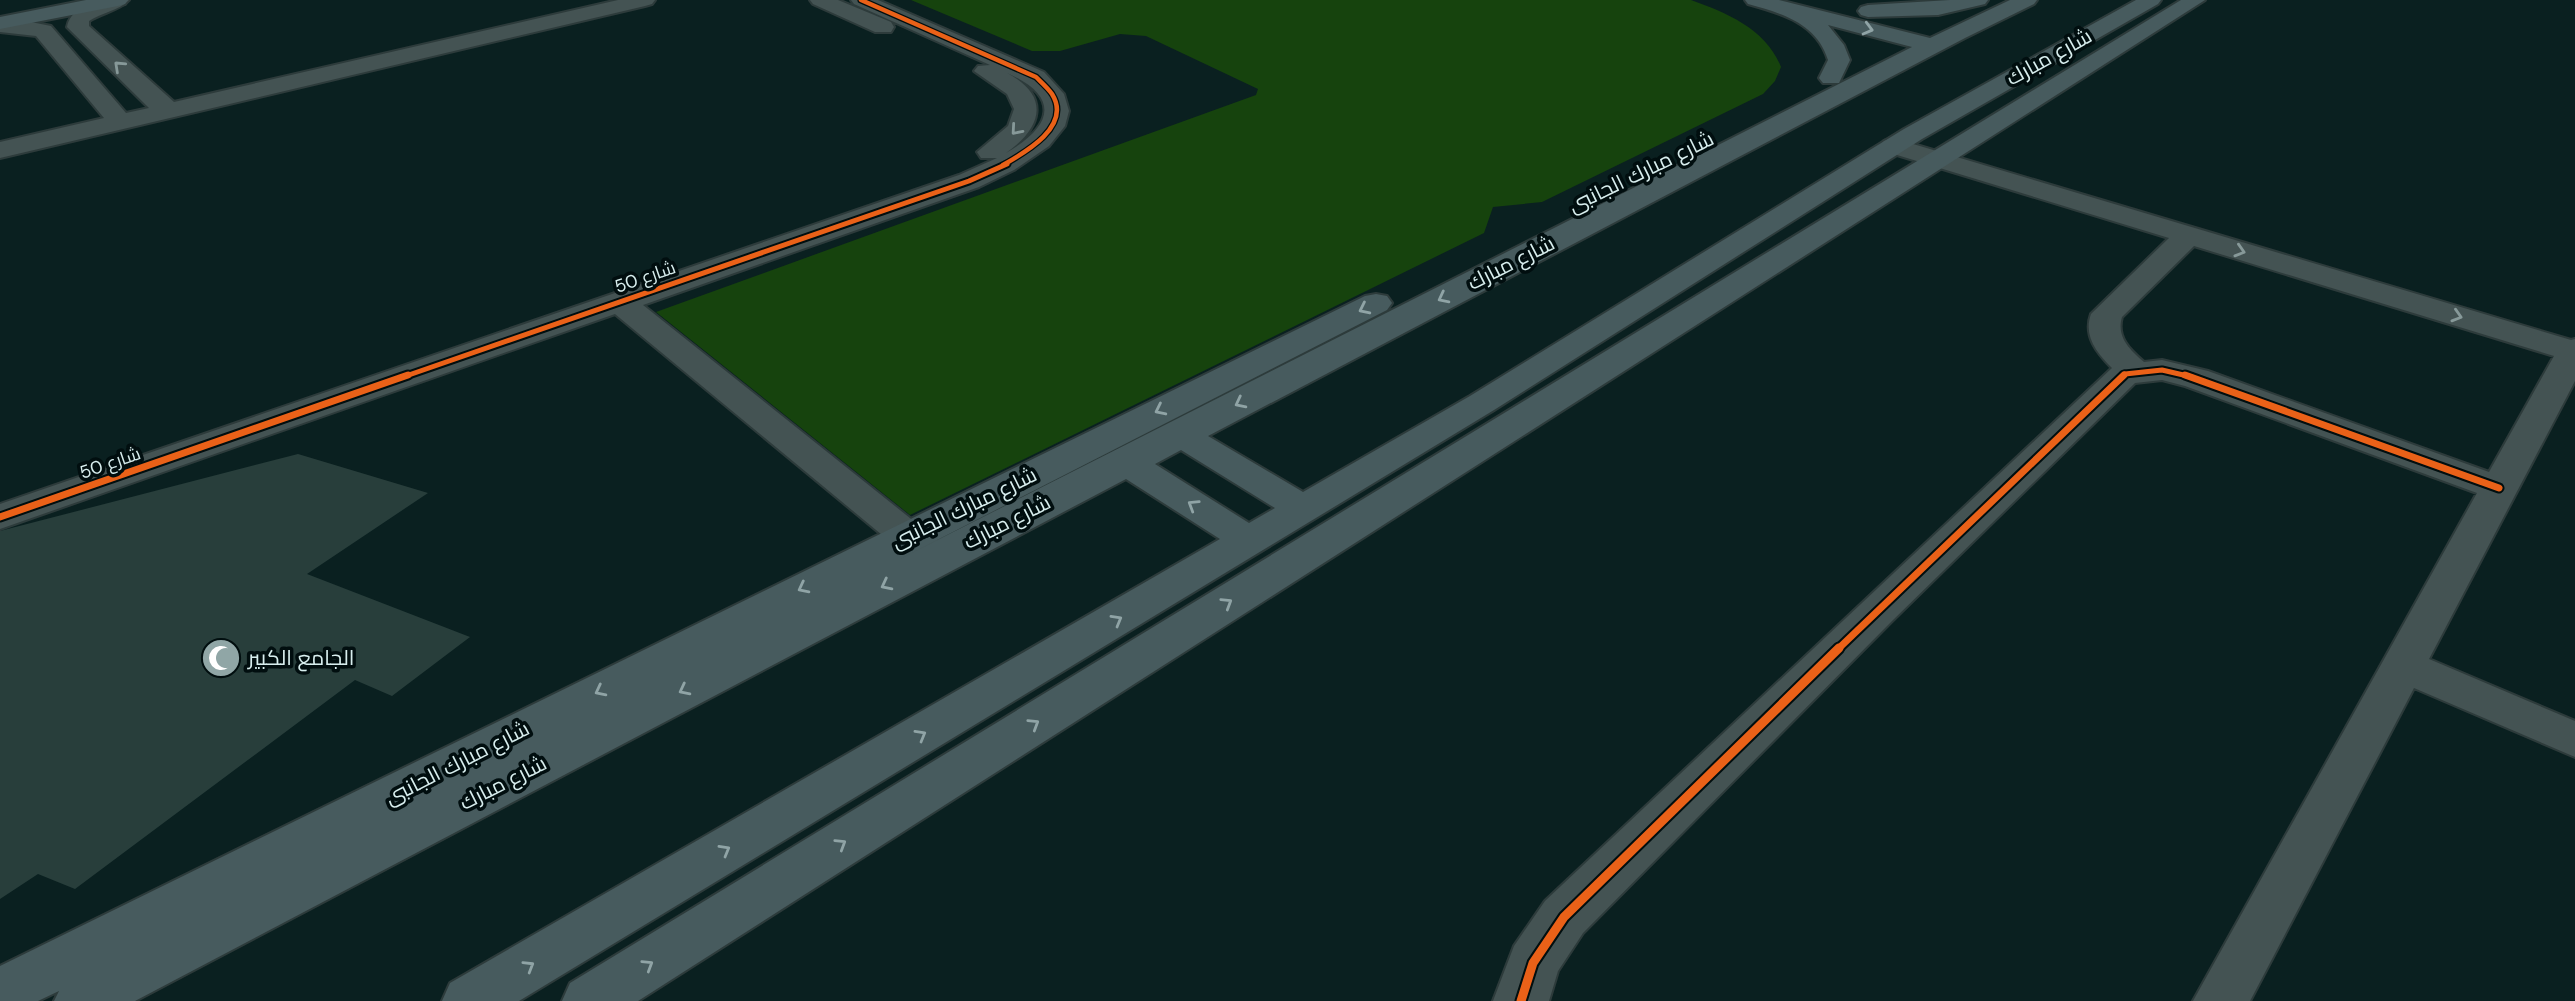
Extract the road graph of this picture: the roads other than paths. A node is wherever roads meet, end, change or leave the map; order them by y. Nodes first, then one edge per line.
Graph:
1 (77, 0) edge
2 (119, 0) edge
3 (611, 0) edge
4 (645, 0) edge
5 (820, 0) edge
6 (861, 0) edge
7 (1755, 0) edge
8 (1826, 0) edge
9 (1979, 0) edge
10 (2027, 0) edge
11 (2151, 0) edge
12 (2195, 0) edge
13 (1784, 8) junction
14 (1868, 11) junction
15 (0, 15) edge
16 (0, 24) edge
17 (1931, 36) junction
18 (982, 61) junction
19 (1831, 78) junction
20 (165, 107) junction
21 (117, 118) junction
22 (0, 140) edge
23 (1926, 147) junction
24 (0, 149) edge
25 (1556, 227) junction
26 (2191, 229) junction
27 (664, 277) junction
28 (621, 303) junction
29 (2575, 345) edge
30 (2135, 371) junction
31 (1180, 434) junction
32 (1125, 462) junction
33 (2499, 488) junction
34 (0, 492) edge
35 (1305, 509) junction
36 (0, 517) edge
37 (1251, 541) junction
38 (922, 547) junction
39 (2403, 665) junction
40 (2575, 740) edge
41 (648, 895) junction
42 (683, 944) junction
43 (0, 993) edge
44 (82, 1001) edge
45 (470, 1001) edge
46 (590, 1001) edge
47 (1521, 1001) edge
48 (2221, 1001) edge

1 - 15 main road
2 - 16 main road
20 -> 2 street
3 - 20 street
4 - 20 street
5 - 18 street, شارع 50
6 - 18 street, شارع 50
7 - 13 main road
8 - 14 main road
9 - 14 main road
10 - 17 main road, شارع مبارك
11 - 23 main road, شارع مبارك
12 - 23 main road
13 -> 17 main road
13 - 19 main road
14 - 17 main road
16 - 21 street
17 - 19 main road, شارع مبارك الجانبى
17 - 25 main road, شارع مبارك
18 - 27 street, شارع 50
19 - 25 main road, شارع مبارك الجانبى
20 - 21 street
21 - 22 street
21 - 24 street
23 - 26 street
23 - 35 main road, شارع مبارك
42 -> 23 main road
25 -> 31 main road, شارع مبارك
25 -> 38 main road, شارع مبارك الجانبى
26 - 29 street
26 - 30 street
27 - 28 street, شارع 50
27 - 34 street, شارع 50
28 - 36 street, شارع 50
28 - 38 street
29 - 33 street
30 - 33 street
30 - 47 street
31 - 32 main road, شارع مبارك
31 - 35 main road
37 -> 32 main road
32 - 38 main road, شارع مبارك
33 - 39 street
35 - 37 main road, شارع مبارك
41 -> 37 main road, شارع مبارك
38 -> 43 main road, شارع مبارك الجانبى
38 -> 44 main road, شارع مبارك
39 - 40 street
39 - 48 street
41 - 42 main road
45 -> 41 main road, شارع مبارك
46 -> 42 main road

